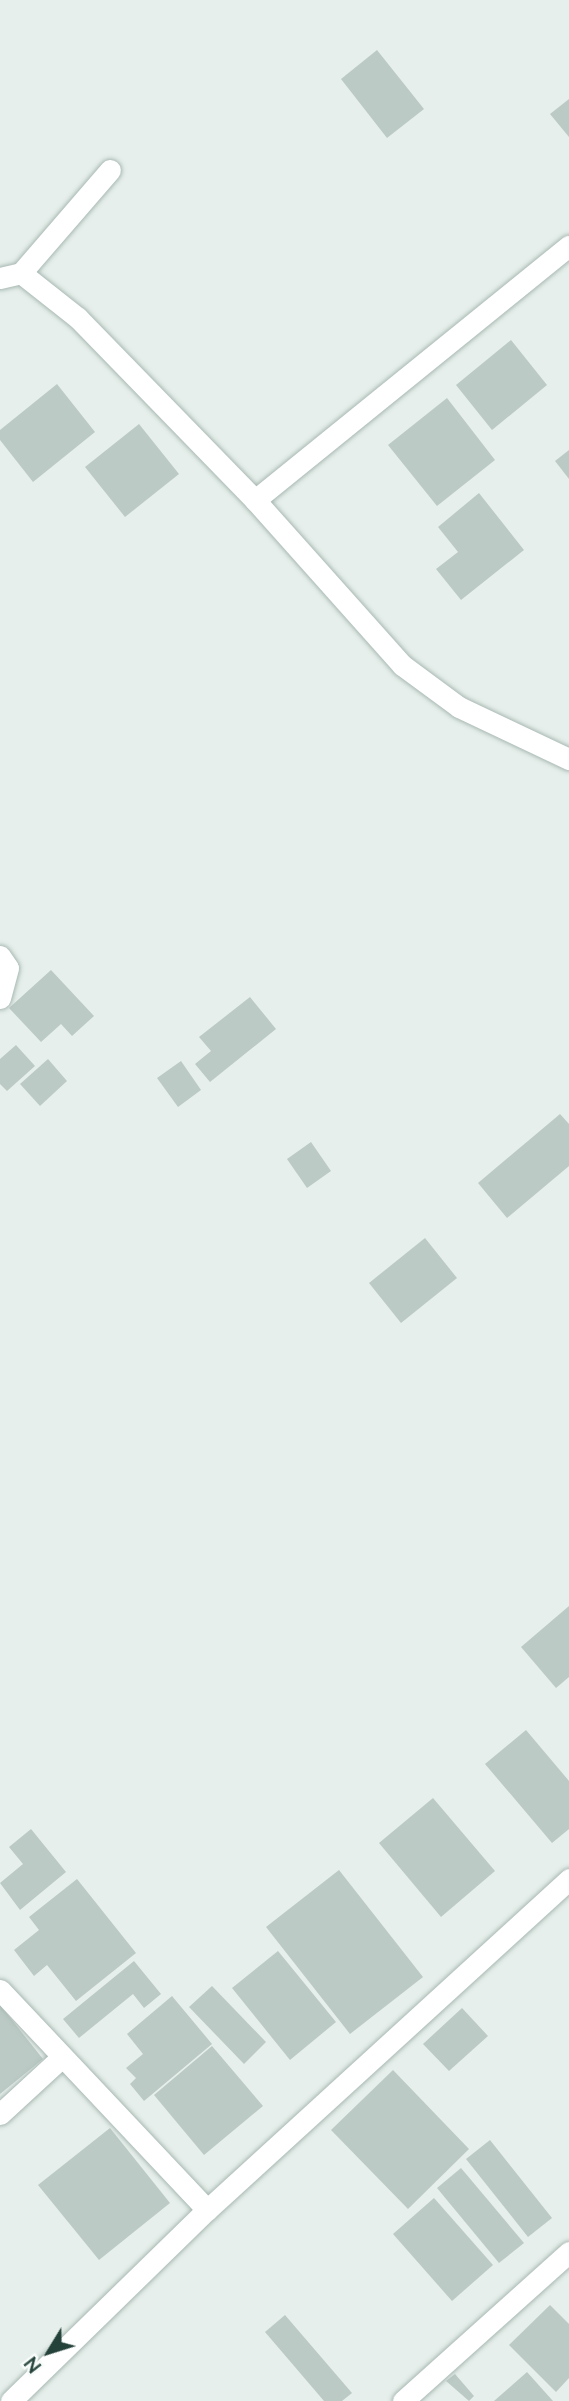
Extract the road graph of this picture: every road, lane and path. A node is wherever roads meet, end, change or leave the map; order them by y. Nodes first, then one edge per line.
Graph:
1 (110, 170) dead end
2 (569, 246) edge
3 (21, 273) junction
4 (0, 278) edge
5 (255, 500) junction
6 (569, 760) edge
7 (0, 956) edge
8 (0, 998) edge
9 (569, 1879) edge
10 (0, 1990) edge
11 (61, 2058) junction
12 (0, 2114) edge
13 (207, 2210) junction
14 (569, 2252) edge
15 (11, 2401) edge
16 (403, 2401) edge

1 - 3 street
2 - 5 street
3 - 4 street
3 - 5 street
5 - 6 street
7 - 8 street
9 - 13 street
10 - 11 street
11 - 12 street
11 - 13 street
13 - 15 street
14 - 16 street

